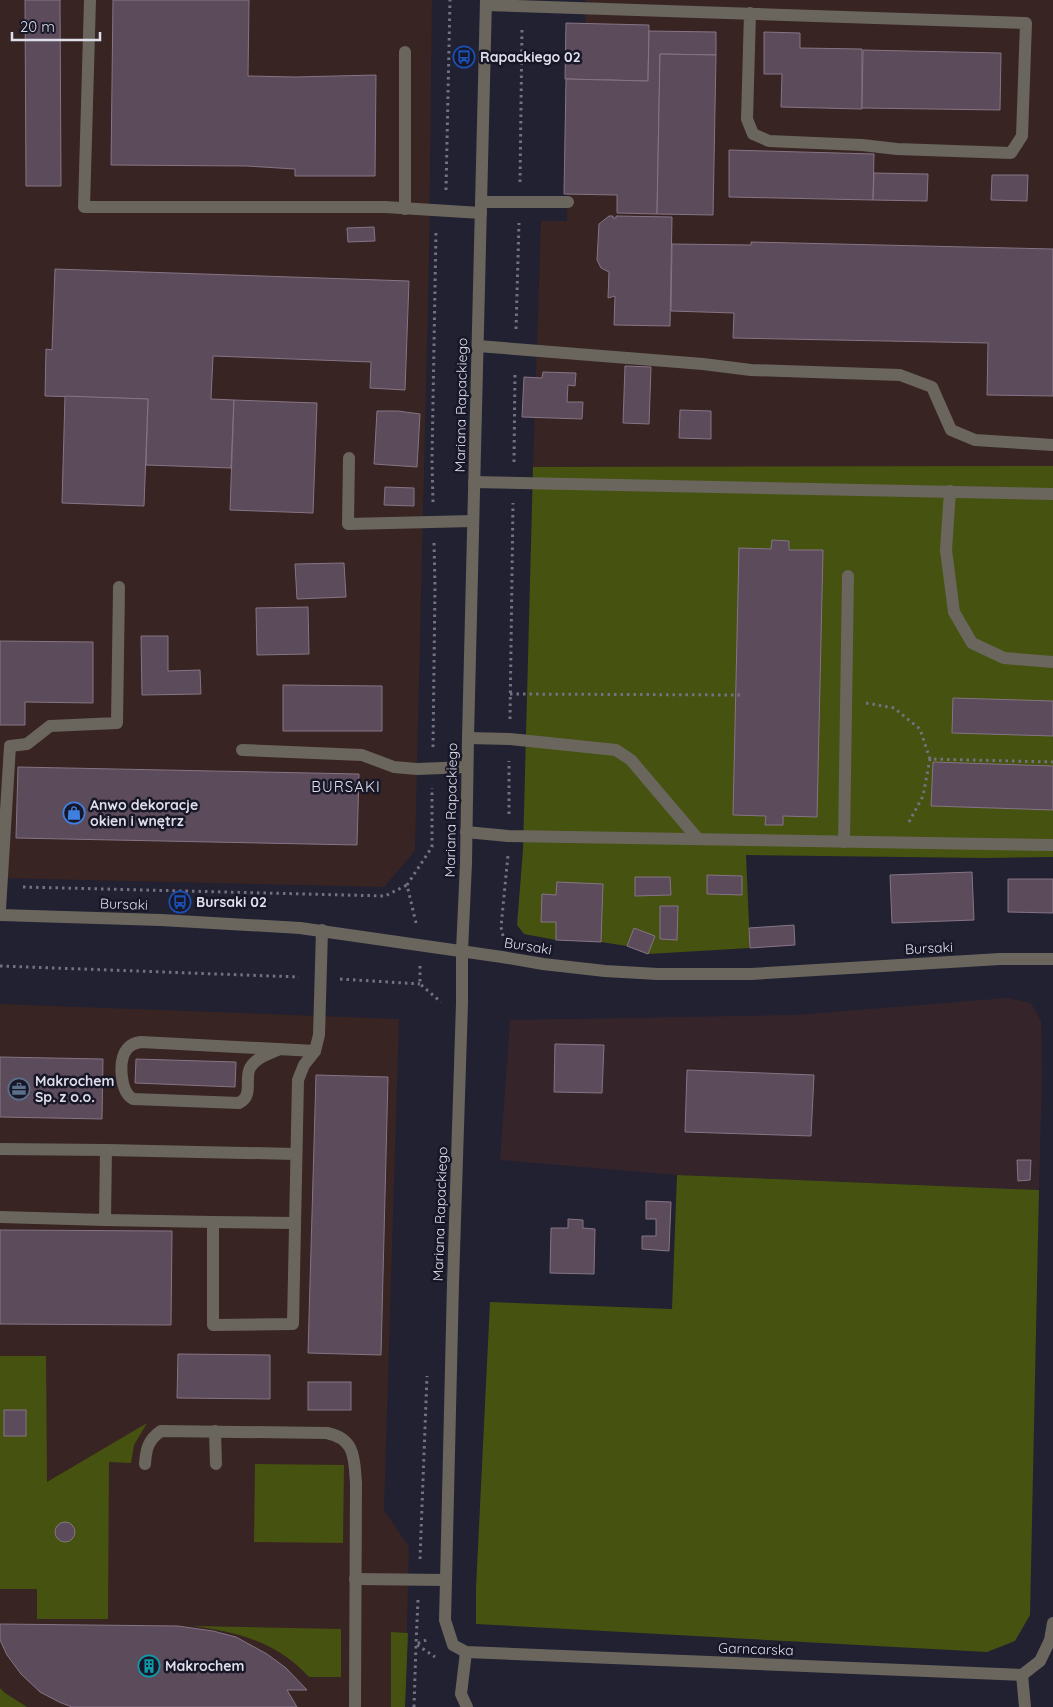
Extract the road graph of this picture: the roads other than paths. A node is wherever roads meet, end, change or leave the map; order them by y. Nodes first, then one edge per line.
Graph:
1 (90, 0) edge
2 (486, 2) edge
3 (750, 13) junction
4 (405, 52) dead end
5 (568, 202) dead end
6 (481, 208) junction
7 (405, 209) junction
8 (478, 346) junction
9 (1053, 445) edge
10 (350, 458) dead end
11 (474, 482) junction
12 (950, 491) junction
13 (1053, 494) edge
14 (473, 521) junction
15 (848, 576) dead end
16 (119, 587) dead end
17 (1053, 662) edge
18 (468, 738) junction
19 (242, 750) dead end
20 (467, 767) junction
21 (466, 832) junction
22 (698, 839) junction
23 (844, 842) junction
24 (1053, 845) edge
25 (0, 909) edge
26 (0, 915) edge
27 (322, 930) junction
28 (462, 951) junction
29 (1053, 959) edge
30 (280, 1049) junction
31 (315, 1050) junction
32 (0, 1149) edge
33 (106, 1150) junction
34 (296, 1154) junction
35 (0, 1217) edge
36 (106, 1220) junction
37 (213, 1222) junction
38 (295, 1223) junction
39 (215, 1431) junction
40 (145, 1464) dead end
41 (216, 1464) dead end
42 (355, 1579) junction
43 (446, 1580) junction
44 (1053, 1623) edge
45 (466, 1652) junction
46 (1022, 1675) junction
47 (355, 1707) edge
48 (467, 1707) edge
49 (1026, 1707) edge

1 - 7 street
2 - 3 street
2 - 6 street, Mariana Rapackiego
3 - 3 street
4 - 7 street
5 - 6 street
6 - 7 street
6 - 8 street, Mariana Rapackiego
8 - 9 street
8 - 11 street, Mariana Rapackiego
10 - 14 street
11 - 12 street
11 - 14 street, Mariana Rapackiego
12 - 13 street
12 - 17 street
14 - 18 street, Mariana Rapackiego
15 - 23 street
16 - 25 street
18 - 20 street, Mariana Rapackiego
18 - 22 street
19 - 20 street
20 - 21 street, Mariana Rapackiego
21 - 22 street
21 - 28 street, Mariana Rapackiego
22 - 23 street
23 - 24 street
26 - 27 street, Bursaki
27 - 28 street, Bursaki
27 - 31 street
28 - 29 street, Bursaki
28 - 43 street, Mariana Rapackiego
30 - 30 street
30 - 31 street
31 - 34 street
32 - 33 street
33 - 34 street
33 - 36 street
34 - 38 street
35 - 36 street
36 - 37 street
37 - 38 street
37 - 38 street
39 - 40 street
39 - 41 street
39 - 42 street
42 - 43 street
42 - 47 street
43 - 45 street, Mariana Rapackiego
44 - 46 street
45 - 46 street, Garncarska
45 - 48 street
46 - 49 street

